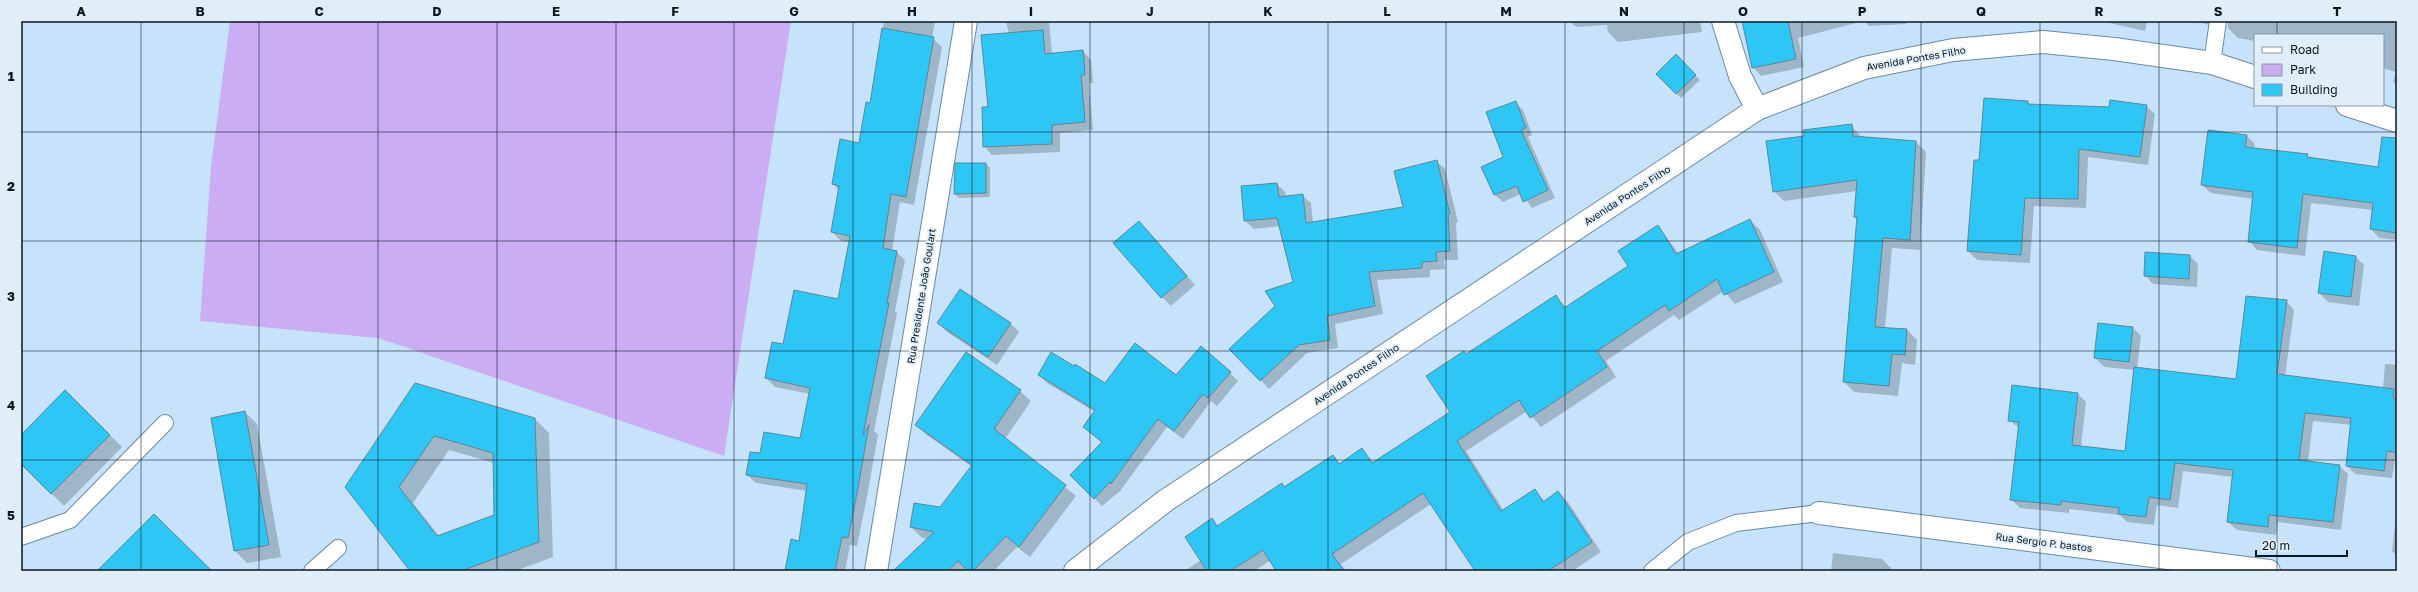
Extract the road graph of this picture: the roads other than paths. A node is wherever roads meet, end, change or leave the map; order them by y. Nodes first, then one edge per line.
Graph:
1 (966, 21) edge
2 (1723, 21) edge
3 (2218, 21) edge
4 (2212, 63) junction
5 (2254, 77) edge
6 (2350, 106) edge
7 (1757, 109) junction
8 (2397, 121) edge
9 (165, 423) dead end
10 (1819, 513) joint
11 (21, 538) edge
12 (338, 548) dead end
13 (1079, 570) edge
14 (312, 571) edge
15 (876, 571) edge
16 (1652, 571) edge
17 (2269, 571) edge

1 - 15 street, Rua Presidente João Goulart
2 - 7 street
3 - 4 lane
4 - 5 street, Avenida Pontes Filho
4 - 7 street, Avenida Pontes Filho
6 - 8 street
7 - 13 street, Avenida Pontes Filho
9 - 11 lane
10 - 16 lane
10 - 17 street, Rua Sergio P. bastos
12 - 14 lane

